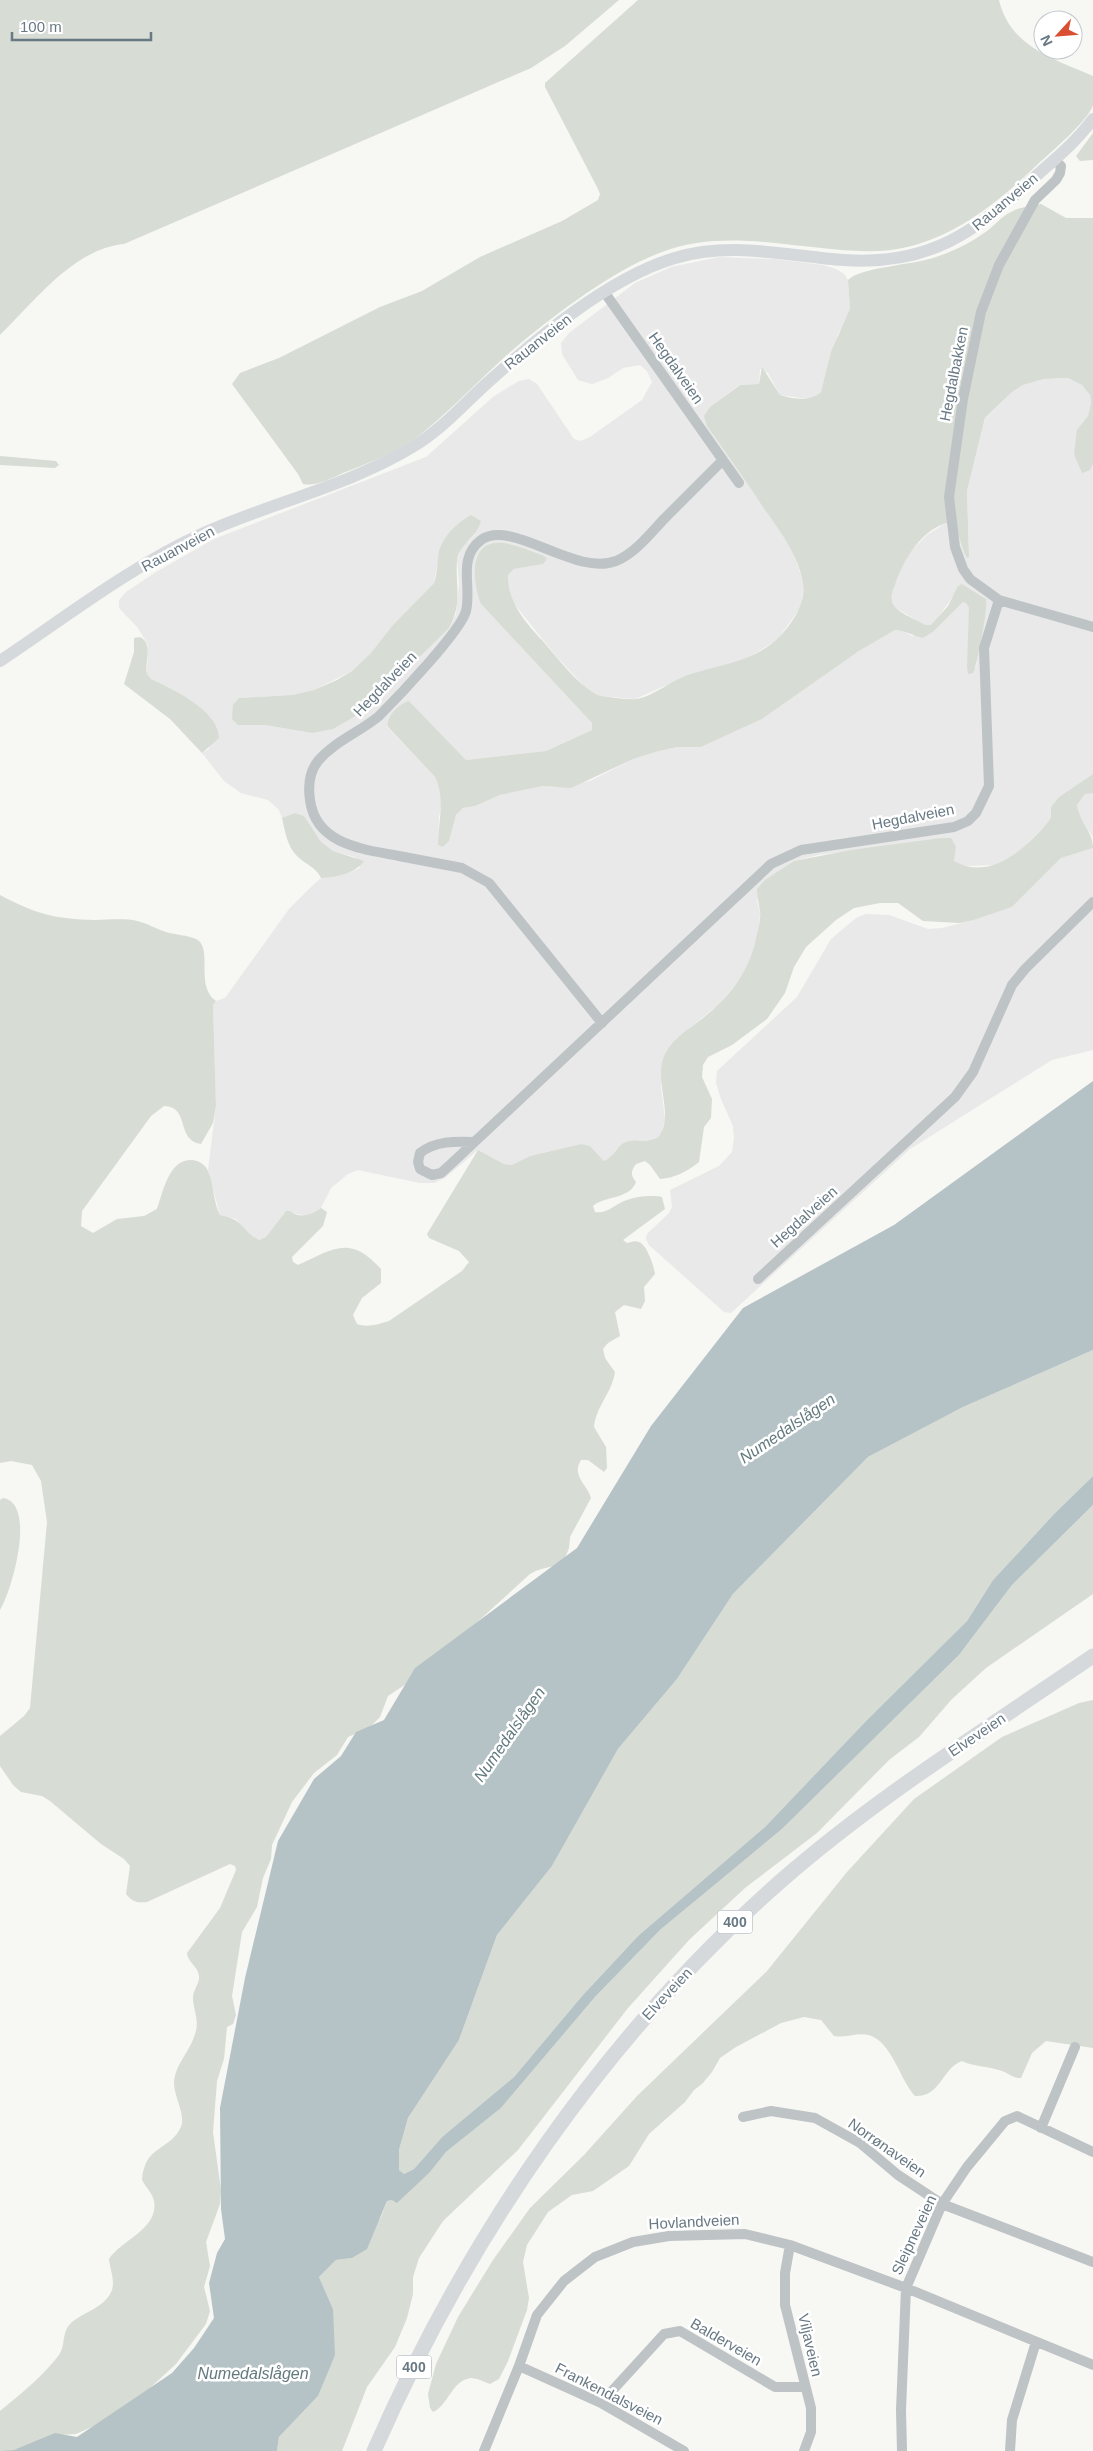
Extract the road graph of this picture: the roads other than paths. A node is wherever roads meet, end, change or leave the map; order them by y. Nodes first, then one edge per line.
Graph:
1 (1093, 119) edge
2 (1054, 159) junction
3 (605, 293) junction
4 (723, 460) junction
5 (739, 483) dead end
6 (999, 600) junction
7 (1093, 627) edge
8 (0, 661) edge
9 (1093, 902) edge
10 (602, 1023) junction
11 (474, 1142) junction
12 (758, 1279) dead end
13 (1093, 1656) edge
14 (1075, 2048) dead end
15 (743, 2117) dead end
16 (1041, 2128) junction
17 (1093, 2152) edge
18 (942, 2204) junction
19 (790, 2245) junction
20 (1093, 2262) edge
21 (906, 2288) junction
22 (1036, 2342) junction
23 (1093, 2365) edge
24 (519, 2366) junction
25 (804, 2387) junction
26 (601, 2403) junction
27 (374, 2451) edge
28 (484, 2451) edge
29 (684, 2451) edge
30 (804, 2451) edge
31 (902, 2451) edge
32 (1010, 2451) edge

1 - 2 main road, Rauanveien
2 - 3 main road, Rauanveien
2 - 6 street, Hegdalbakken
3 - 4 street, Hegdalveien
3 - 8 main road, Rauanveien
4 - 5 street, Hegdalveien
4 - 10 street, Hegdalveien
6 - 7 street
6 - 10 street, Hegdalveien
9 - 12 street, Hegdalveien
10 - 11 street, Hegdalveien
11 - 11 street, Hegdalveien
13 - 27 highway, Elveveien / 400
14 - 16 street
15 - 18 street, Norrønaveien
16 - 17 street, Sleipneveien
16 - 18 street, Sleipneveien
18 - 20 street, Norrønaveien
18 - 21 street, Sleipneveien
19 - 21 street, Hovlandveien
19 - 24 street, Hovlandveien
19 - 25 street, Viljaveien
21 - 22 street, Hovlandveien
21 - 31 street, Sleipneveien
22 - 23 street, Hovlandveien
22 - 32 street
24 - 26 street, Frankendalsveien
24 - 28 street, Hovlandveien
25 - 26 street, Balderveien
25 - 30 street, Viljaveien
26 - 29 street, Frankendalsveien

